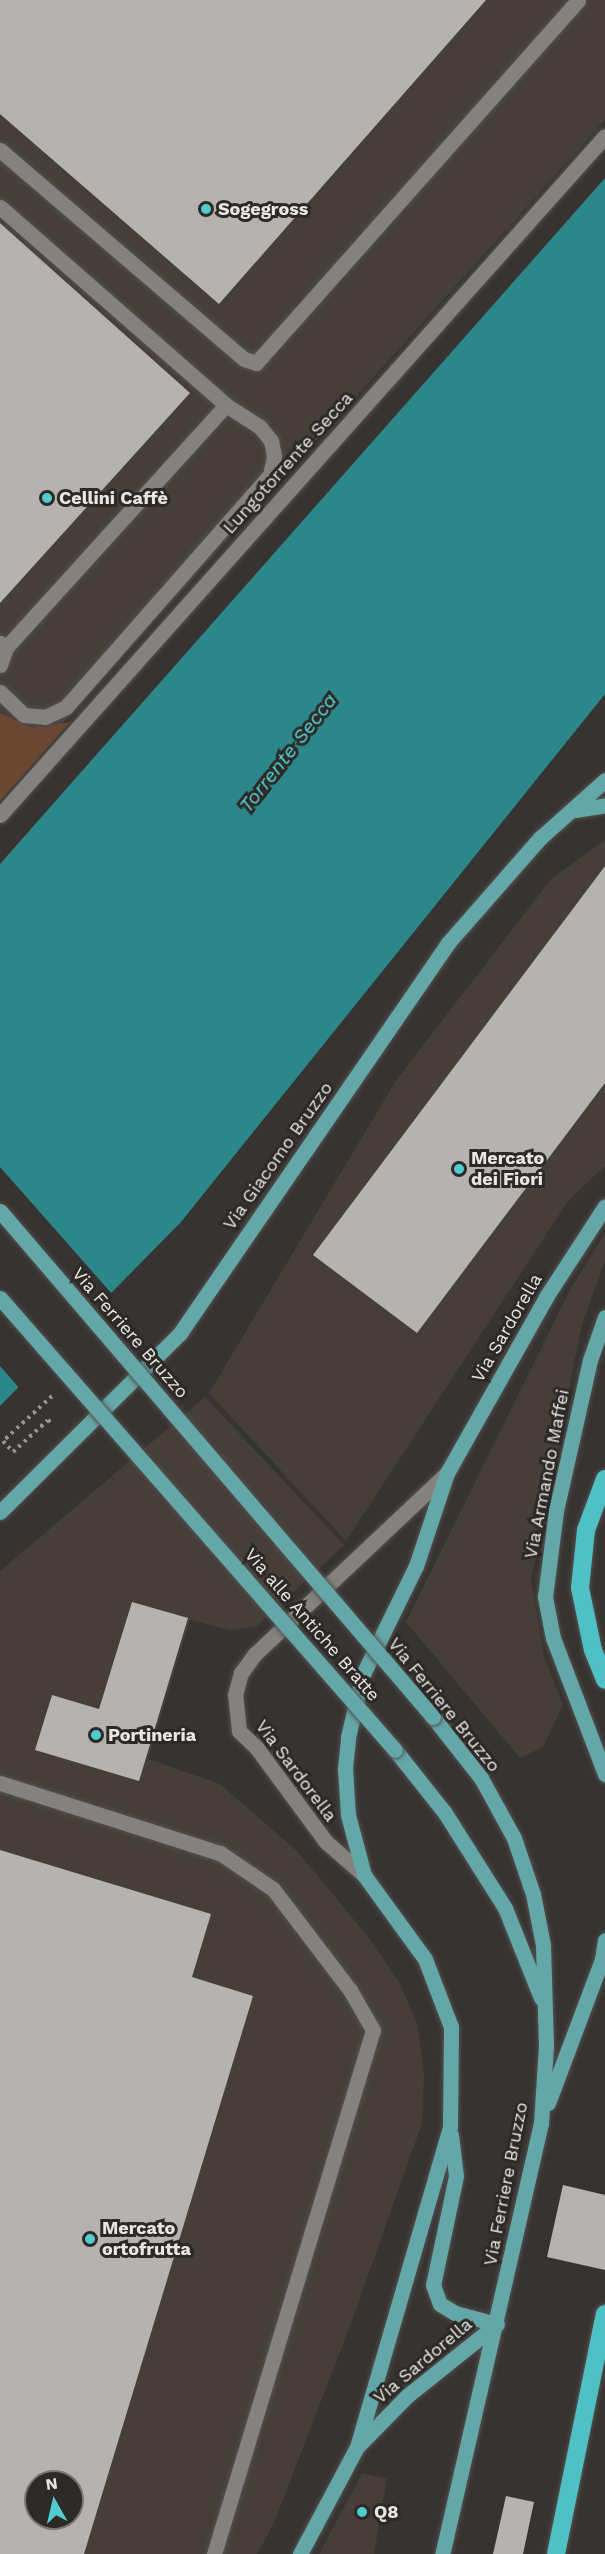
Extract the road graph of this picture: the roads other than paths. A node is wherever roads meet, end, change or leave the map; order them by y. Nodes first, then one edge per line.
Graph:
1 (578, 0) edge
2 (605, 136) edge
3 (0, 150) edge
4 (0, 207) edge
5 (226, 405) junction
6 (3, 646) edge
7 (0, 665) edge
8 (0, 692) edge
9 (605, 780) edge
10 (605, 805) edge
11 (575, 810) junction
12 (0, 815) edge
13 (605, 1206) edge
14 (0, 1211) edge
15 (0, 1298) edge
16 (605, 1317) edge
17 (447, 1473) junction
18 (605, 1479) edge
19 (0, 1512) edge
20 (605, 1680) edge
21 (605, 1774) edge
22 (0, 1783) edge
23 (364, 1875) junction
24 (605, 1940) edge
25 (545, 2009) junction
26 (541, 2123) junction
27 (450, 2127) junction
28 (605, 2314) edge
29 (497, 2324) junction
30 (357, 2447) junction
31 (445, 2549) edge
32 (214, 2554) edge
33 (300, 2554) edge
34 (556, 2554) edge

1 - 3 street
2 - 12 street, Lungotorrente Secca
4 - 5 street
5 - 6 street
5 - 8 street
6 - 7 street
9 - 11 main road, Via Giacomo Bruzzo
10 - 11 main road, Via Giacomo Bruzzo
11 - 19 main road, Via Giacomo Bruzzo
13 - 17 main road, Via Sardorella
14 - 25 main road, Via Ferriere Bruzzo, bridge
15 - 25 main road, Via alle Antiche Bratte, bridge
16 - 21 main road, Via Armando Maffei
17 - 23 main road, Via Sardorella
17 - 23 street, Via Sardorella
18 - 20 highway
22 - 32 street
23 - 27 main road, Via Sardorella
24 - 26 main road
25 - 26 main road, Via Ferriere Bruzzo
26 - 29 main road, Via Ferriere Bruzzo
27 - 29 main road, Via Sardorella
27 - 30 main road, Via Sardorella
28 - 34 highway
29 - 30 main road, Via Sardorella
29 - 31 main road, Via Ferriere Bruzzo
30 - 33 main road, Via Sardorella

